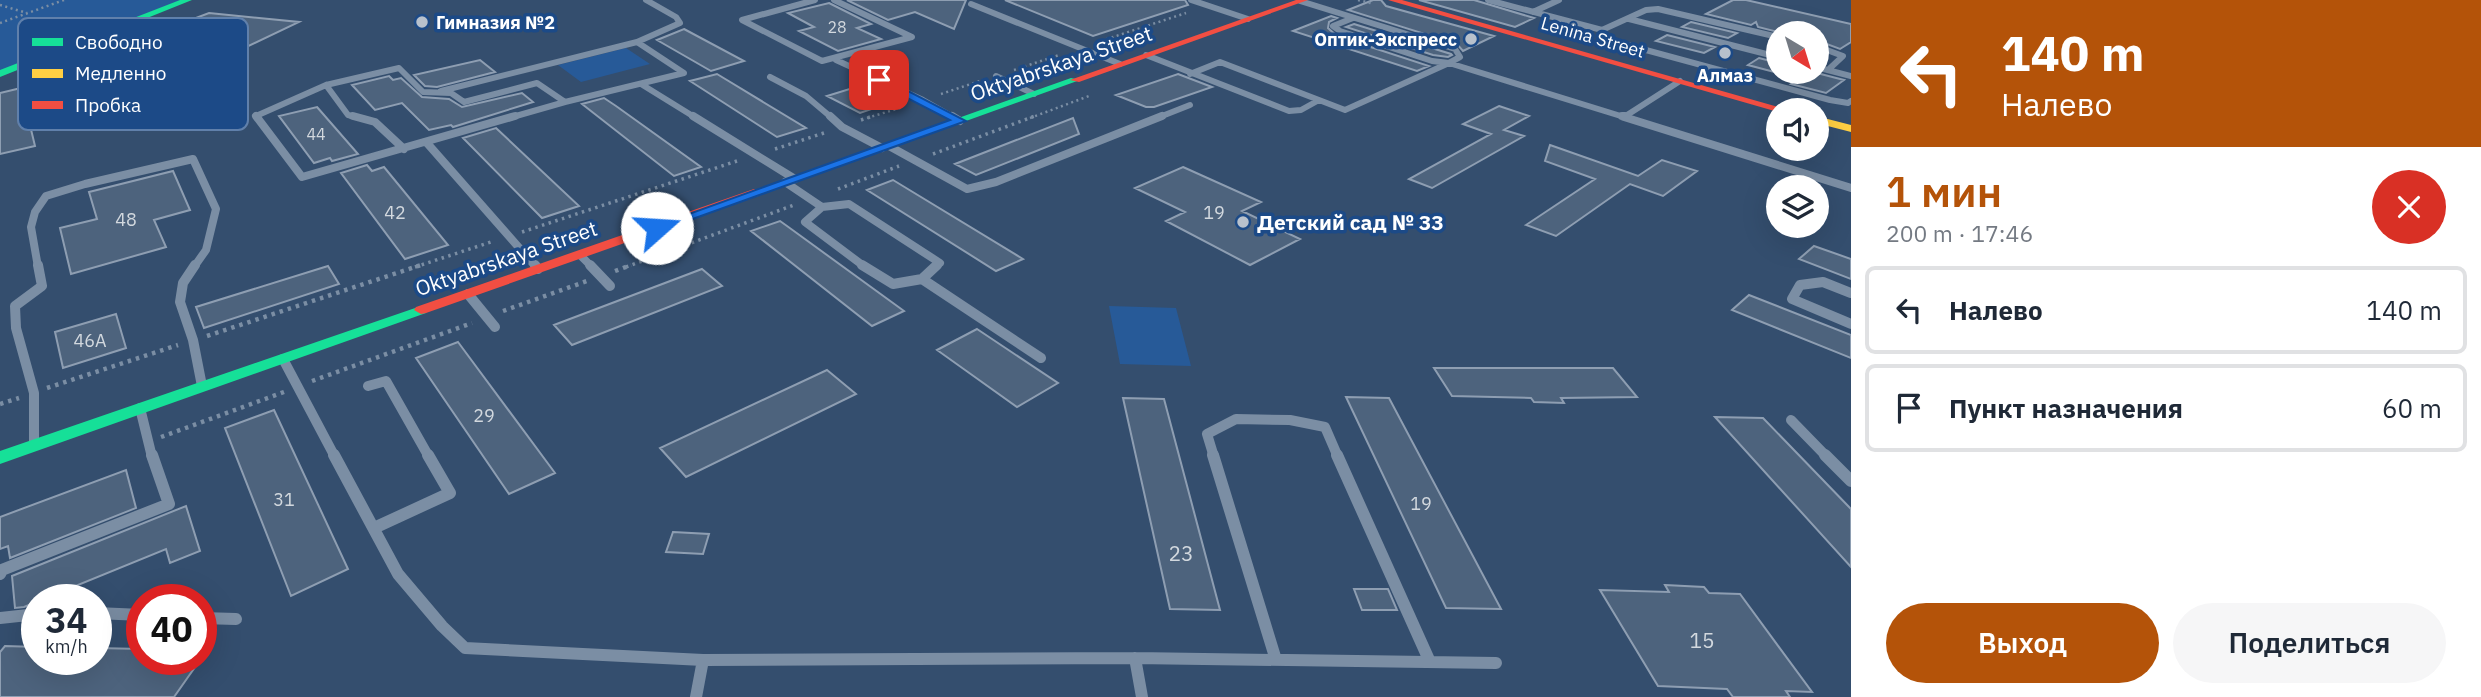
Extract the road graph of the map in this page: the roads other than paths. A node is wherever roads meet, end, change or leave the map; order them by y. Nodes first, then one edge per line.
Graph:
1 (188, 0) edge
2 (646, 0) edge
3 (815, 0) edge
4 (834, 0) edge
5 (1191, 0) edge
6 (1392, 0) edge
7 (1488, 0) edge
8 (1559, 0) edge
9 (1302, 1) edge
10 (971, 4) dead end
11 (1533, 12) junction
12 (142, 18) edge
13 (1353, 18) junction
14 (1248, 19) junction
15 (1629, 19) junction
16 (1602, 30) junction
17 (1766, 34) edge
18 (637, 42) junction
19 (1829, 51) edge
20 (1766, 54) edge
21 (1146, 55) junction
22 (836, 60) junction
23 (1449, 63) junction
24 (1120, 64) junction
25 (18, 67) edge
26 (1829, 69) edge
27 (1829, 70) edge
28 (0, 74) edge
29 (1190, 74) junction
30 (996, 76) road end
31 (1851, 76) edge
32 (770, 77) dead end
33 (1680, 81) junction
34 (641, 84) junction
35 (326, 85) junction
36 (435, 92) junction
37 (1034, 94) junction
38 (1319, 100) junction
39 (1851, 101) edge
40 (565, 102) junction
41 (1190, 105) dead end
42 (1766, 105) edge
43 (1624, 117) junction
44 (960, 121) junction
45 (1829, 123) edge
46 (1851, 129) edge
47 (427, 143) junction
48 (885, 147) junction
49 (404, 149) junction
50 (790, 180) junction
51 (1851, 188) edge
52 (822, 207) junction
53 (579, 255) junction
54 (538, 269) junction
55 (922, 279) junction
56 (610, 286) dead end
57 (1851, 293) edge
58 (468, 294) junction
59 (1851, 324) edge
60 (495, 327) dead end
61 (1041, 358) dead end
62 (283, 359) junction
63 (202, 386) junction
64 (368, 386) dead end
65 (140, 408) junction
66 (1791, 420) dead end
67 (34, 446) junction
68 (0, 458) edge
69 (1851, 481) edge
70 (374, 527) junction
71 (0, 574) edge
72 (21, 616) edge
73 (0, 618) edge
74 (217, 618) edge
75 (236, 619) dead end
76 (1135, 658) junction
77 (703, 660) junction
78 (1276, 660) junction
79 (1430, 662) junction
80 (1496, 663) dead end
81 (696, 697) edge
82 (1142, 697) edge

1 - 12 street
2 - 18 lane
3 - 22 lane
4 - 22 lane
5 - 14 lane
6 - 33 street, Lenina Street
7 - 11 lane
8 - 11 lane
9 - 13 lane
9 - 14 street, Oktyabrskaya Street
10 - 24 lane
11 - 16 lane
13 - 23 lane
13 - 23 lane
14 - 21 street, Oktyabrskaya Street
15 - 16 lane
15 - 17 lane
15 - 20 lane
16 - 39 lane
18 - 34 lane
18 - 36 lane
19 - 26 lane
21 - 24 street, Oktyabrskaya Street
21 - 29 lane
22 - 44 lane
23 - 38 lane
23 - 43 lane
24 - 37 street, Oktyabrskaya Street
25 - 28 street
27 - 31 lane
29 - 38 lane
29 - 38 lane
30 - 37 lane
32 - 48 lane
33 - 42 street, Lenina Street
33 - 43 lane
34 - 40 lane
34 - 50 lane
35 - 36 lane
35 - 49 lane
35 - 49 lane
36 - 40 lane
37 - 44 street, Oktyabrskaya Street
40 - 47 lane
41 - 48 lane
43 - 51 lane
44 - 48 street, Oktyabrskaya Street
45 - 46 street
47 - 49 lane
47 - 54 lane
48 - 50 street, Oktyabrskaya Street
50 - 52 lane
50 - 53 street, Oktyabrskaya Street
52 - 55 lane
52 - 55 lane
53 - 54 street, Oktyabrskaya Street
53 - 56 lane
54 - 58 street, Oktyabrskaya Street
55 - 61 lane
57 - 59 lane
58 - 60 lane
58 - 62 street, Oktyabrskaya Street
62 - 63 street, Oktyabrskaya Street
62 - 70 lane
63 - 65 street, Oktyabrskaya Street
63 - 67 lane
64 - 70 lane
65 - 67 street, Oktyabrskaya Street
65 - 71 lane
66 - 69 lane
67 - 68 street, Oktyabrskaya Street
70 - 77 lane
72 - 73 lane
74 - 75 lane
76 - 77 lane
76 - 78 lane
76 - 82 lane
77 - 81 lane
78 - 79 lane
78 - 79 lane
79 - 80 lane

